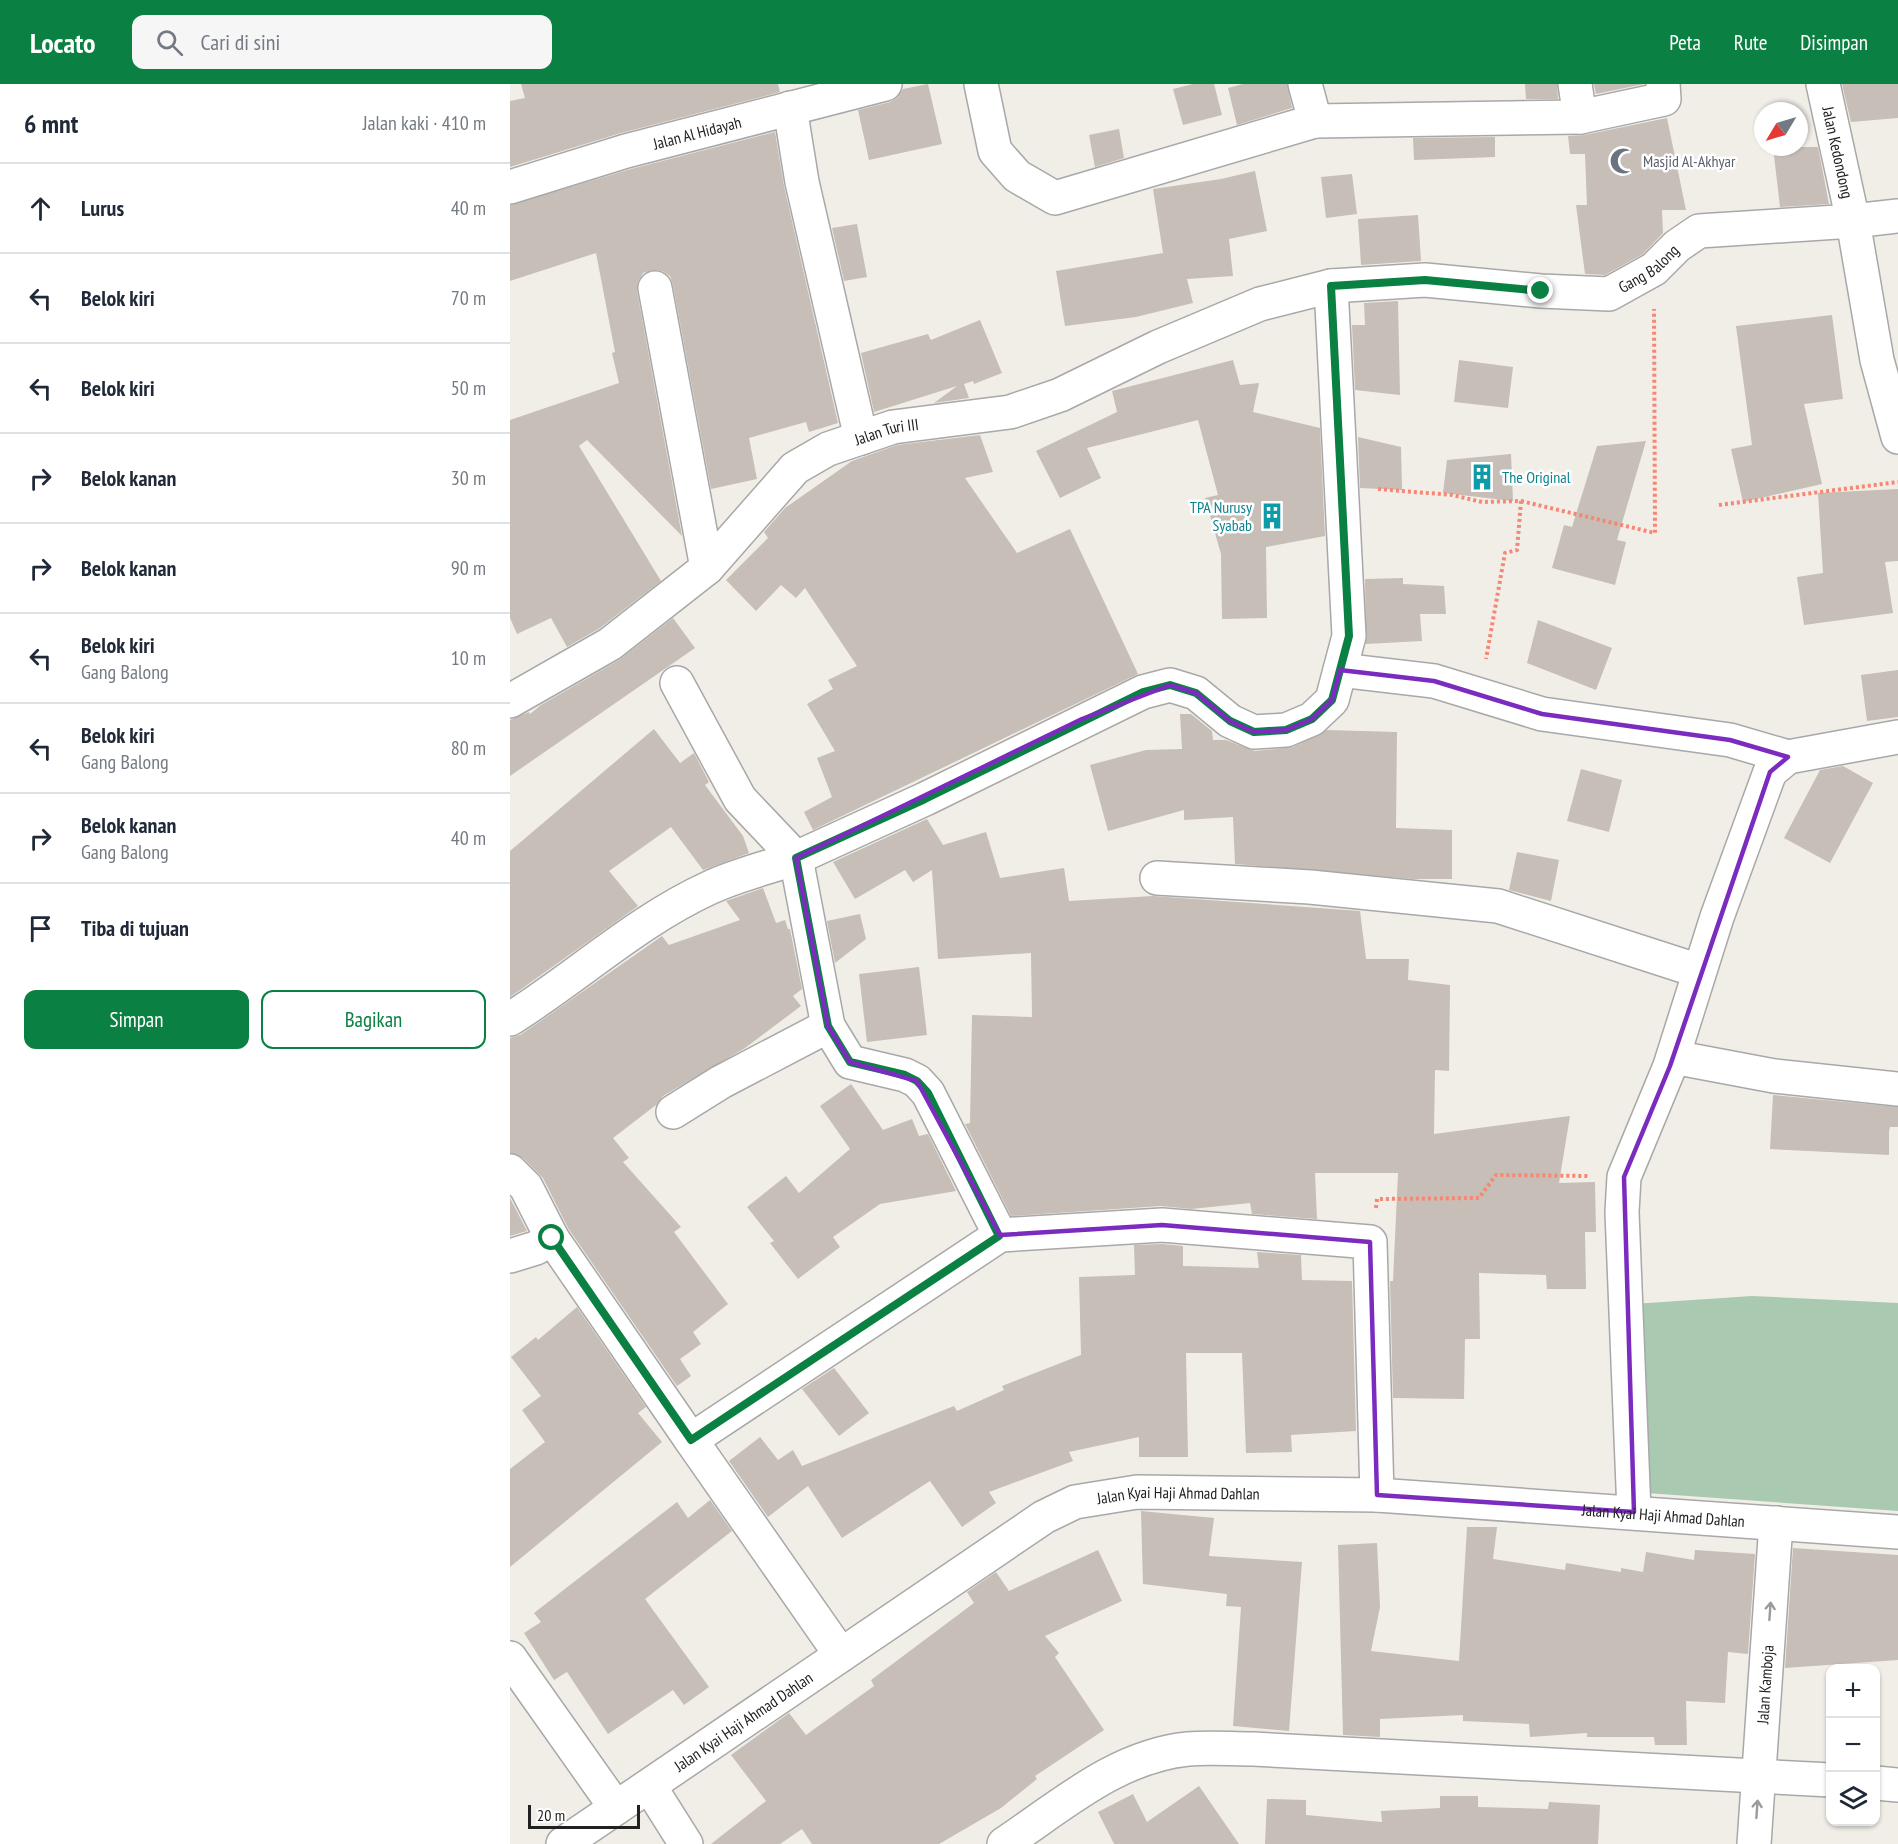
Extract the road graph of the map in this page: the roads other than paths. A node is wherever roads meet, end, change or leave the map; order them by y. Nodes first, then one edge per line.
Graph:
1 (885, 84) edge
2 (981, 84) edge
3 (1305, 84) edge
4 (1575, 84) edge
5 (1663, 84) edge
6 (1823, 84) edge
7 (790, 108) junction
8 (1580, 117) junction
9 (1315, 121) junction
10 (510, 187) edge
11 (1898, 216) edge
12 (1853, 222) junction
13 (1331, 286) junction
14 (655, 288) dead end
15 (1898, 437) edge
16 (861, 438) junction
17 (707, 568) junction
18 (1340, 670) junction
19 (677, 683) dead end
20 (510, 701) edge
21 (1898, 737) edge
22 (1788, 757) junction
23 (796, 858) junction
24 (1157, 878) dead end
25 (1699, 971) junction
26 (510, 1019) edge
27 (828, 1026) junction
28 (1672, 1057) junction
29 (1898, 1089) edge
30 (673, 1112) dead end
31 (510, 1170) edge
32 (999, 1236) junction
33 (552, 1238) junction
34 (510, 1256) edge
35 (691, 1440) junction
36 (1377, 1495) junction
37 (1634, 1512) junction
38 (1776, 1523) junction
39 (1898, 1532) edge
40 (841, 1654) junction
41 (510, 1658) edge
42 (1759, 1774) junction
43 (1826, 1780) edge
44 (1880, 1783) edge
45 (1898, 1785) edge
46 (650, 1787) junction
47 (616, 1808) junction
48 (563, 1844) edge
49 (686, 1844) edge
50 (1004, 1844) edge
51 (1754, 1844) edge

1 - 7 street, Jalan Al Hidayah
2 - 9 street
3 - 9 street
4 - 8 street
5 - 8 street
6 - 12 street, Jalan Kedondong
7 - 10 street, Jalan Al Hidayah
7 - 16 street
8 - 9 street
11 - 12 street
12 - 13 street, Gang Balong
12 - 15 street, Jalan Kedondong
13 - 16 street, Jalan Turi III
13 - 18 street
14 - 17 street
16 - 17 street, Jalan Turi III
17 - 20 street, Jalan Turi III
18 - 22 street
18 - 23 street
19 - 23 street
21 - 22 street
22 - 25 street
23 - 26 street
23 - 27 street
24 - 25 street
25 - 28 street
27 - 30 street
27 - 32 street
28 - 29 street
28 - 37 street
31 - 33 street
32 - 35 street
32 - 36 street
33 - 34 street
33 - 35 street
35 - 40 street
36 - 37 street, Jalan Kyai Haji Ahmad Dahlan
36 - 40 street, Jalan Kyai Haji Ahmad Dahlan
37 - 38 street, Jalan Kyai Haji Ahmad Dahlan
38 - 39 street, Jalan Kyai Haji Ahmad Dahlan
42 -> 38 street, Jalan Kamboja
40 - 46 street, Jalan Kyai Haji Ahmad Dahlan
41 - 47 street
42 - 43 street
42 - 50 street
51 -> 42 street, Jalan Kamboja
44 - 45 street
46 - 47 street, Jalan Kyai Haji Ahmad Dahlan
46 - 49 street
47 - 48 street, Jalan Kyai Haji Ahmad Dahlan

